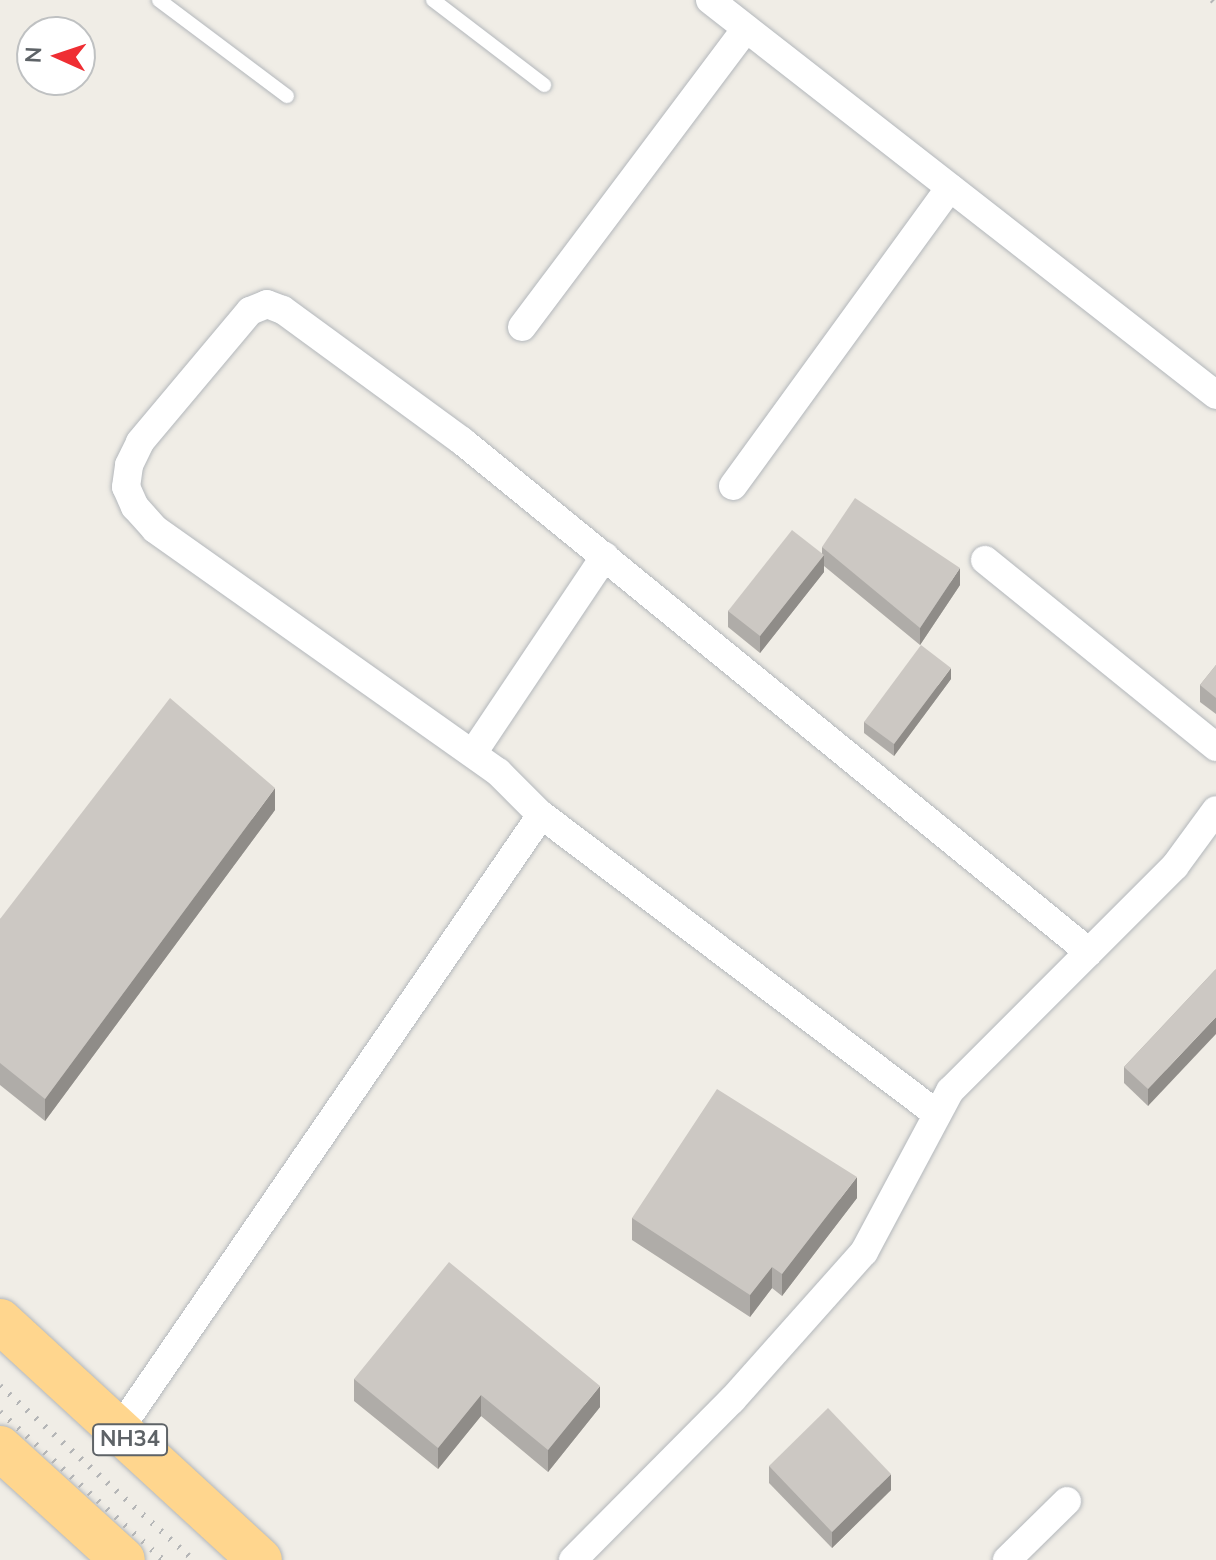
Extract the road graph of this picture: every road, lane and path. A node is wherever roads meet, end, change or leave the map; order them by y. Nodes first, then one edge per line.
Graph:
1 (159, 0) edge
2 (433, 0) edge
3 (710, 0) edge
4 (746, 29) junction
5 (544, 85) dead end
6 (287, 96) dead end
7 (950, 187) junction
8 (522, 327) dead end
9 (1216, 395) edge
10 (733, 486) dead end
11 (605, 556) junction
12 (985, 560) dead end
13 (1216, 747) edge
14 (473, 753) junction
15 (1216, 810) edge
16 (541, 815) junction
17 (1089, 952) junction
18 (937, 1114) junction
19 (0, 1321) edge
20 (119, 1430) junction
21 (0, 1448) edge
22 (1067, 1501) dead end
23 (123, 1560) edge
24 (260, 1560) edge
25 (573, 1560) edge
26 (1007, 1560) edge

1 - 6 lane
2 - 5 lane
3 - 4 street
4 - 7 street
4 - 8 street
7 - 9 street
7 - 10 street
11 - 14 street
11 - 14 street
11 - 17 street
12 - 13 street
14 - 16 street
15 - 17 street
16 - 18 street
16 - 20 street
17 - 18 street
18 - 25 street
19 - 20 highway, NH34
20 - 24 highway, NH34
21 - 23 highway
22 - 26 street

